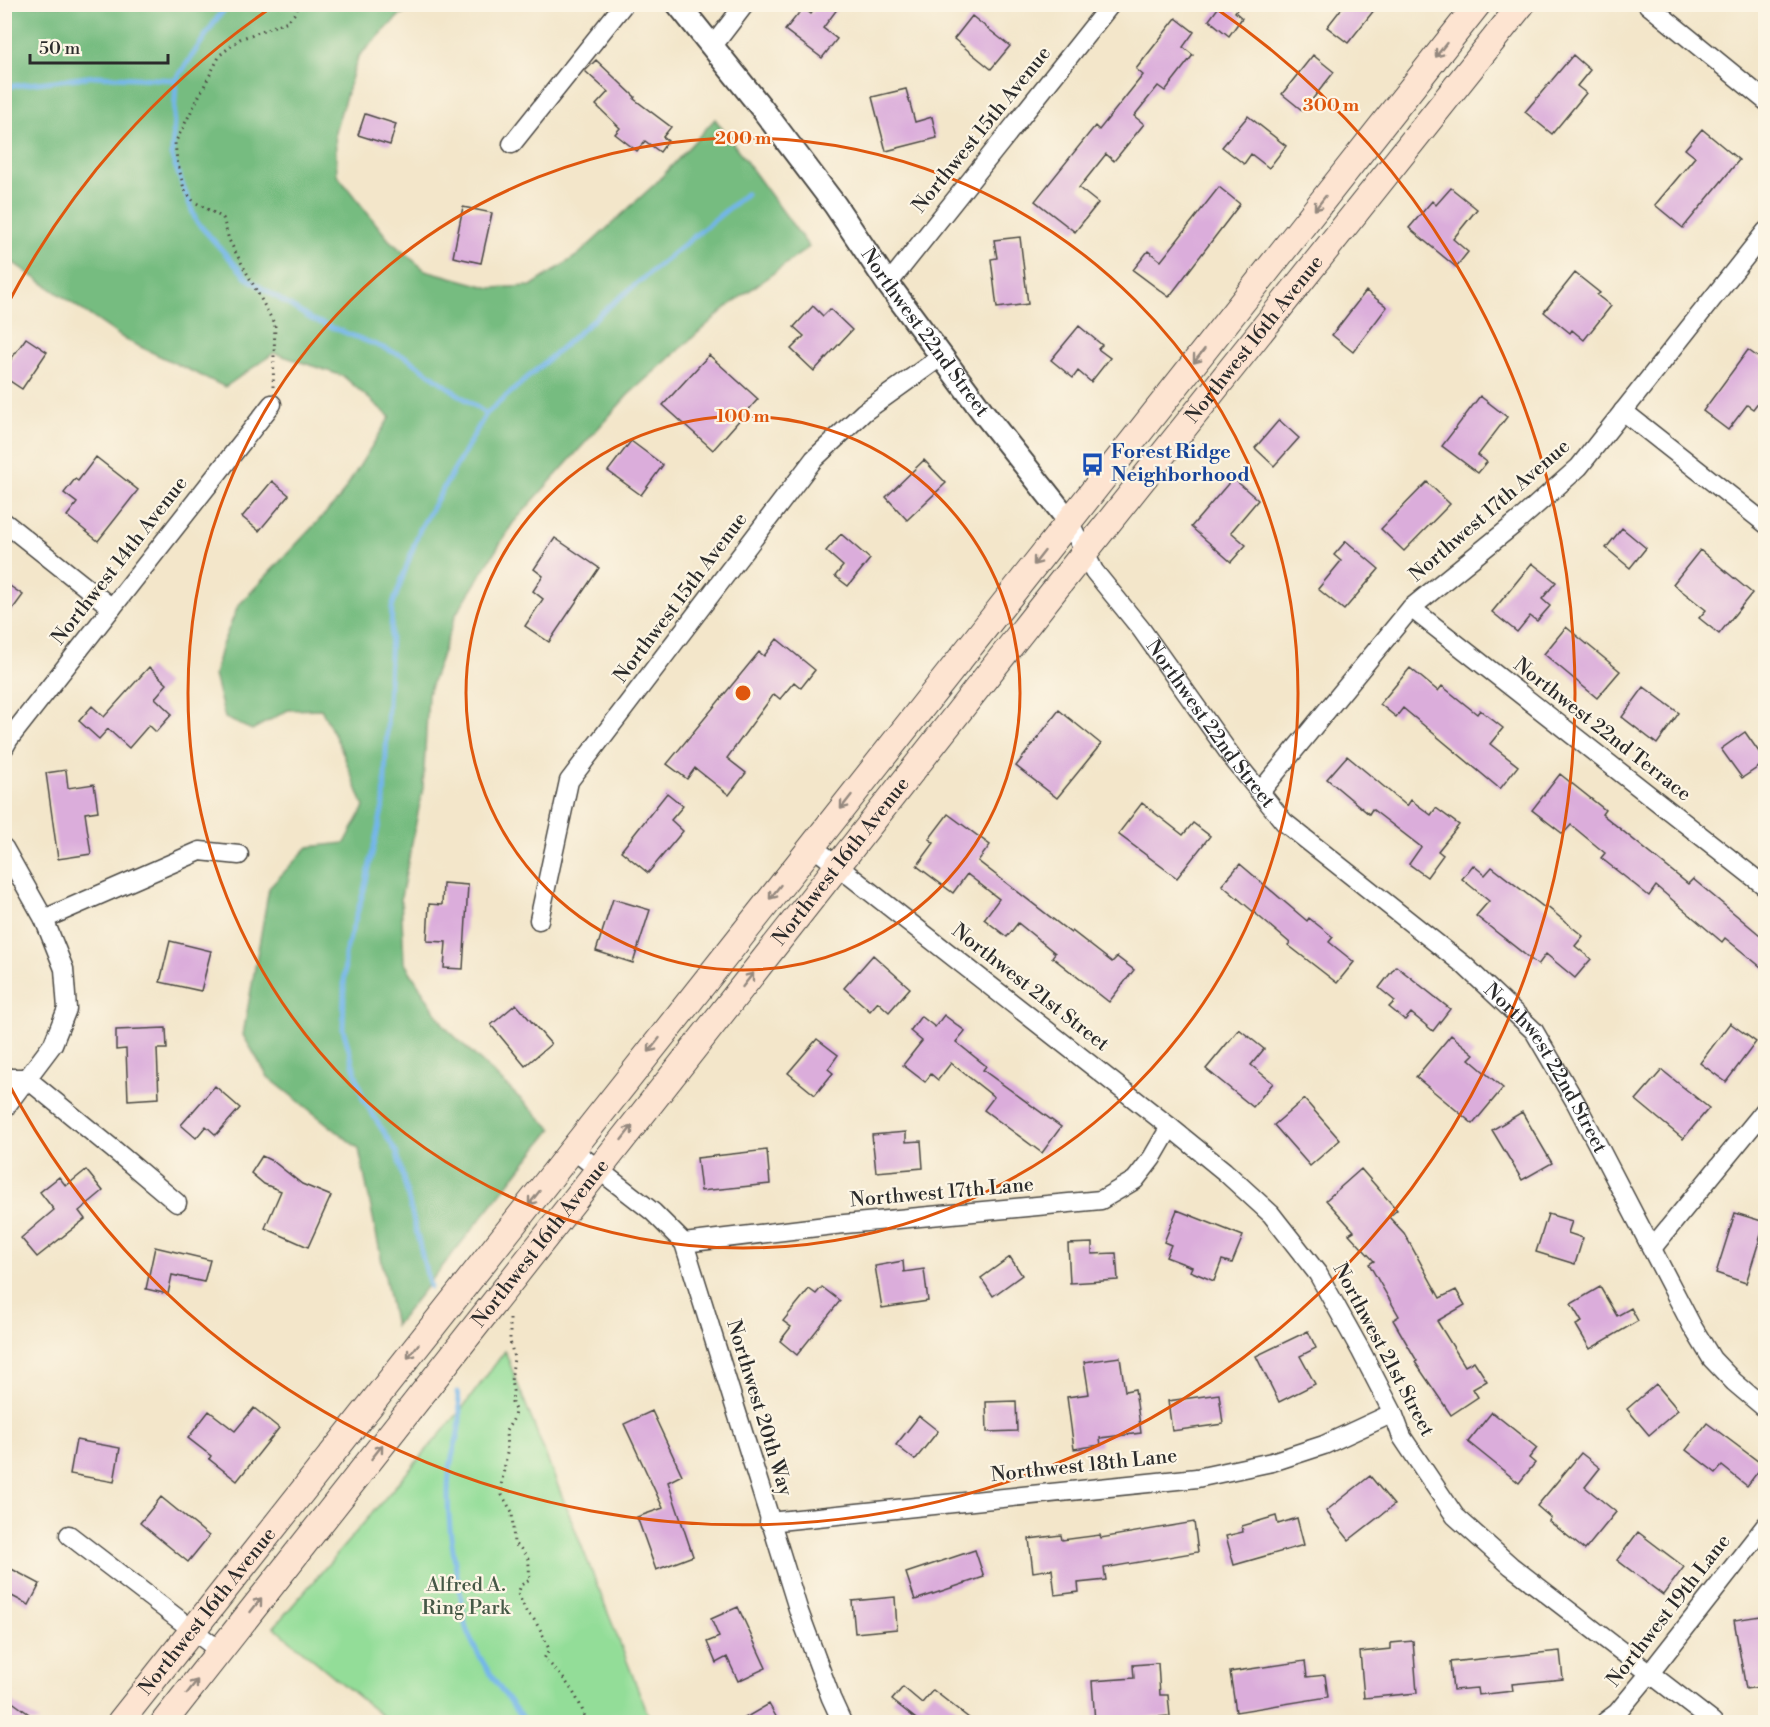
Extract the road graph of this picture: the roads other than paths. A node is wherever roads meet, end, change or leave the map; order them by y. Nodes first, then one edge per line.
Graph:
1 (624, 4) edge
2 (678, 4) edge
3 (745, 4) edge
4 (1111, 4) edge
5 (1478, 4) edge
6 (1522, 4) edge
7 (1647, 4) edge
8 (712, 46) junction
9 (1766, 101) edge
10 (512, 144) dead end
11 (1302, 227) junction
12 (1766, 231) edge
13 (1330, 247) junction
14 (888, 284) junction
15 (942, 356) junction
16 (272, 404) road end
17 (1623, 411) junction
18 (1070, 521) junction
19 (4, 522) edge
20 (1766, 524) edge
21 (1085, 552) junction
22 (112, 608) junction
23 (1411, 608) junction
24 (4, 748) edge
25 (1260, 792) junction
26 (812, 846) junction
27 (4, 848) edge
28 (239, 855) dead end
29 (838, 866) junction
30 (1766, 887) edge
31 (44, 919) junction
32 (539, 920) dead end
33 (4, 1076) edge
34 (26, 1078) junction
35 (4, 1109) edge
36 (1766, 1109) edge
37 (1170, 1127) junction
38 (572, 1149) junction
39 (599, 1169) junction
40 (177, 1203) dead end
41 (684, 1243) junction
42 (1653, 1247) junction
43 (385, 1386) junction
44 (412, 1408) junction
45 (1766, 1409) edge
46 (1393, 1413) junction
47 (769, 1522) junction
48 (1766, 1525) edge
49 (69, 1535) dead end
50 (194, 1630) junction
51 (220, 1651) junction
52 (1650, 1673) junction
53 (120, 1722) edge
54 (164, 1722) edge
55 (842, 1722) edge
56 (1605, 1722) edge
57 (1713, 1722) edge

1 - 10 street
2 - 8 street, Northwest 22nd Street
3 - 8 street
4 - 14 street, Northwest 15th Avenue
5 -> 11 main road, Northwest 16th Avenue
6 - 13 main road, Northwest 16th Avenue
7 - 9 street
8 - 14 street, Northwest 22nd Street
11 - 13 main road
11 -> 18 main road, Northwest 16th Avenue
12 - 17 street, Northwest 17th Avenue
13 - 21 main road, Northwest 16th Avenue
14 - 15 street, Northwest 22nd Street
15 - 18 street, Northwest 22nd Street
15 - 32 street, Northwest 15th Avenue
16 - 22 street, Northwest 14th Avenue
17 - 20 street
17 - 23 street, Northwest 17th Avenue
18 - 21 street, Northwest 22nd Street
18 -> 26 main road, Northwest 16th Avenue
19 - 22 street
21 - 25 street, Northwest 22nd Street
21 - 29 main road, Northwest 16th Avenue
22 - 24 street, Northwest 14th Avenue
23 - 25 street, Northwest 17th Avenue
23 - 30 street, Northwest 22nd Terrace
25 - 42 street, Northwest 22nd Street
26 - 29 street, Northwest 21st Street
26 -> 38 main road, Northwest 16th Avenue
27 - 31 street
28 - 31 street
29 - 37 street, Northwest 21st Street
39 -> 29 main road, Northwest 16th Avenue
31 - 34 street
33 - 34 street
34 - 35 street
34 - 40 street
36 - 42 street
37 - 41 street, Northwest 17th Lane
37 - 46 street, Northwest 21st Street
38 - 39 street, Northwest 20th Way
38 -> 43 main road, Northwest 16th Avenue
39 - 41 street, Northwest 20th Way
39 - 44 main road, Northwest 16th Avenue
41 - 47 street, Northwest 20th Way
42 - 45 street, Northwest 22nd Street
43 - 44 main road
43 - 50 main road, Northwest 16th Avenue
51 -> 44 main road, Northwest 16th Avenue
46 - 47 street, Northwest 18th Lane
46 - 52 street, Northwest 21st Street
47 - 55 street, Northwest 20th Way
48 - 52 street, Northwest 19th Lane
49 - 50 street
50 - 51 street
50 - 53 main road, Northwest 16th Avenue
54 -> 51 main road, Northwest 16th Avenue
52 - 56 street, Northwest 19th Lane
52 - 57 street, Northwest 21st Street

